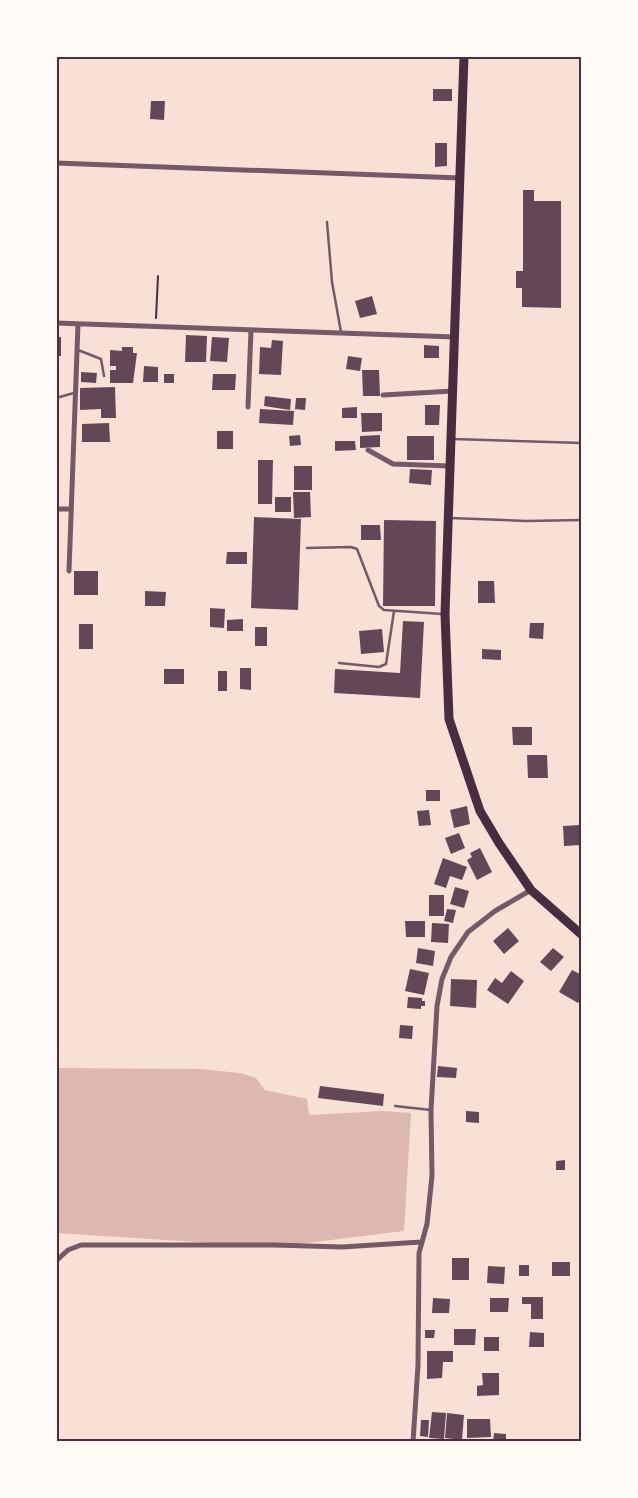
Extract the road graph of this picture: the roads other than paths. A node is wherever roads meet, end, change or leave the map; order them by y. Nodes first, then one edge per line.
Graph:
1 (464, 56) edge
2 (56, 163) edge
3 (460, 178) junction
4 (327, 222) dead end
5 (56, 323) edge
6 (78, 324) junction
7 (251, 330) junction
8 (342, 334) junction
9 (455, 337) junction
10 (77, 349) junction
11 (104, 376) dead end
12 (453, 391) junction
13 (76, 393) junction
14 (383, 395) dead end
15 (56, 398) edge
16 (248, 407) dead end
17 (451, 439) junction
18 (582, 443) edge
19 (368, 450) dead end
20 (450, 466) junction
21 (56, 509) edge
22 (71, 509) junction
23 (448, 518) junction
24 (582, 520) edge
25 (307, 548) dead end
26 (69, 571) dead end
27 (394, 611) junction
28 (445, 614) junction
29 (339, 663) dead end
30 (531, 890) junction
31 (582, 935) edge
32 (394, 1106) dead end
33 (431, 1110) junction
34 (421, 1242) junction
35 (56, 1261) edge
36 (413, 1442) edge

1 - 3 highway
2 - 3 street
3 - 9 highway
4 - 8 lane
5 - 6 street
6 - 7 street
6 - 10 street
7 - 8 street
7 - 16 street
8 - 9 street
9 - 12 highway
10 - 11 lane
10 - 13 street
12 - 14 street
12 - 17 highway
13 - 15 lane
13 - 22 street
17 - 18 lane
17 - 20 highway
19 - 20 street
20 - 23 highway
21 - 22 street
22 - 26 street
23 - 24 lane
23 - 28 highway
25 - 27 lane
27 - 28 lane
27 - 29 lane
28 - 30 highway
30 - 31 highway
30 - 33 street
32 - 33 lane
33 - 34 street
34 - 35 street
34 - 36 street

